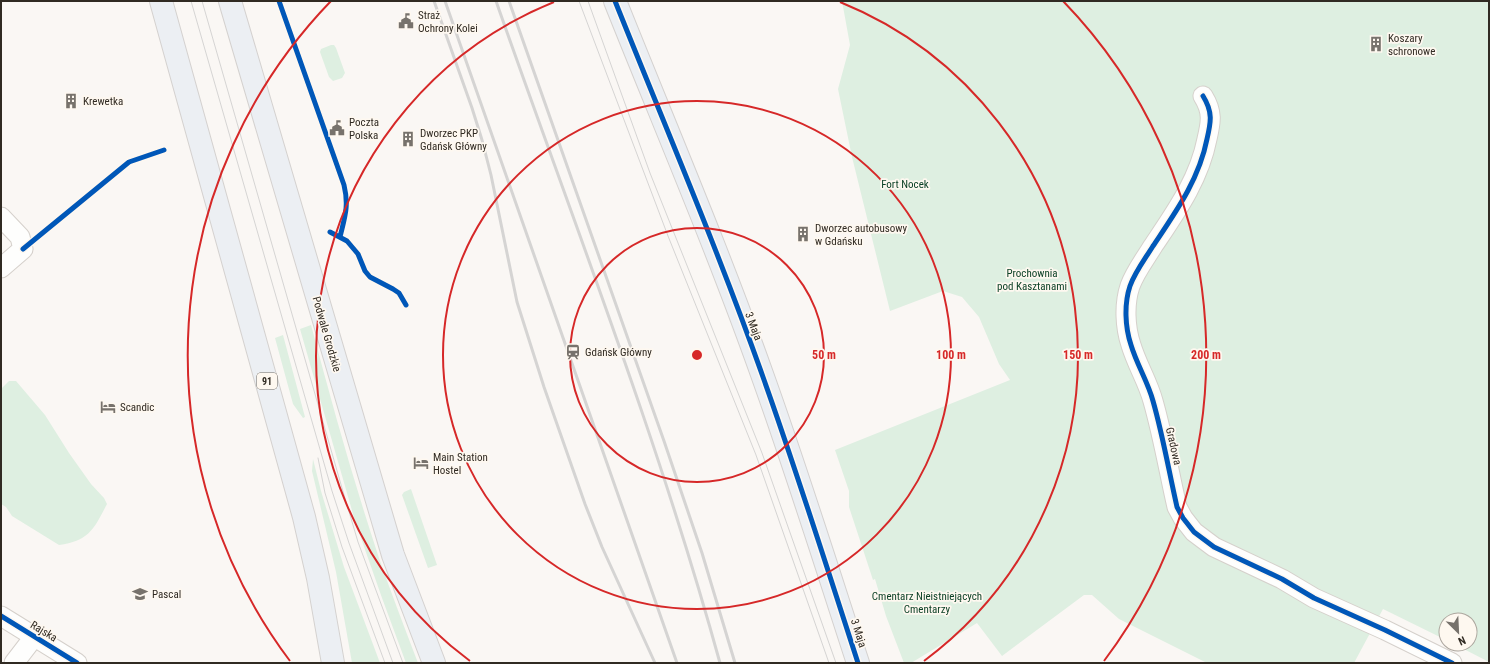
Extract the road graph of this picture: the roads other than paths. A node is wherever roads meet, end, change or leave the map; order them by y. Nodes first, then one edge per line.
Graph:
1 (161, 1) edge
2 (230, 1) edge
3 (615, 1) edge
4 (1203, 96) dead end
5 (1, 217) edge
6 (1, 268) edge
7 (1, 616) edge
8 (34, 637) junction
9 (14, 663) edge
10 (77, 663) edge
11 (333, 663) edge
12 (434, 663) edge
13 (858, 663) edge
14 (1452, 663) edge

1 - 11 main road, 91
2 - 12 main road, Podwale Grodzkie
3 - 13 main road, 3 Maja
4 - 14 street, Gradowa
5 - 6 street
7 - 8 street, Rajska
8 - 9 street
8 - 10 street, Rajska

